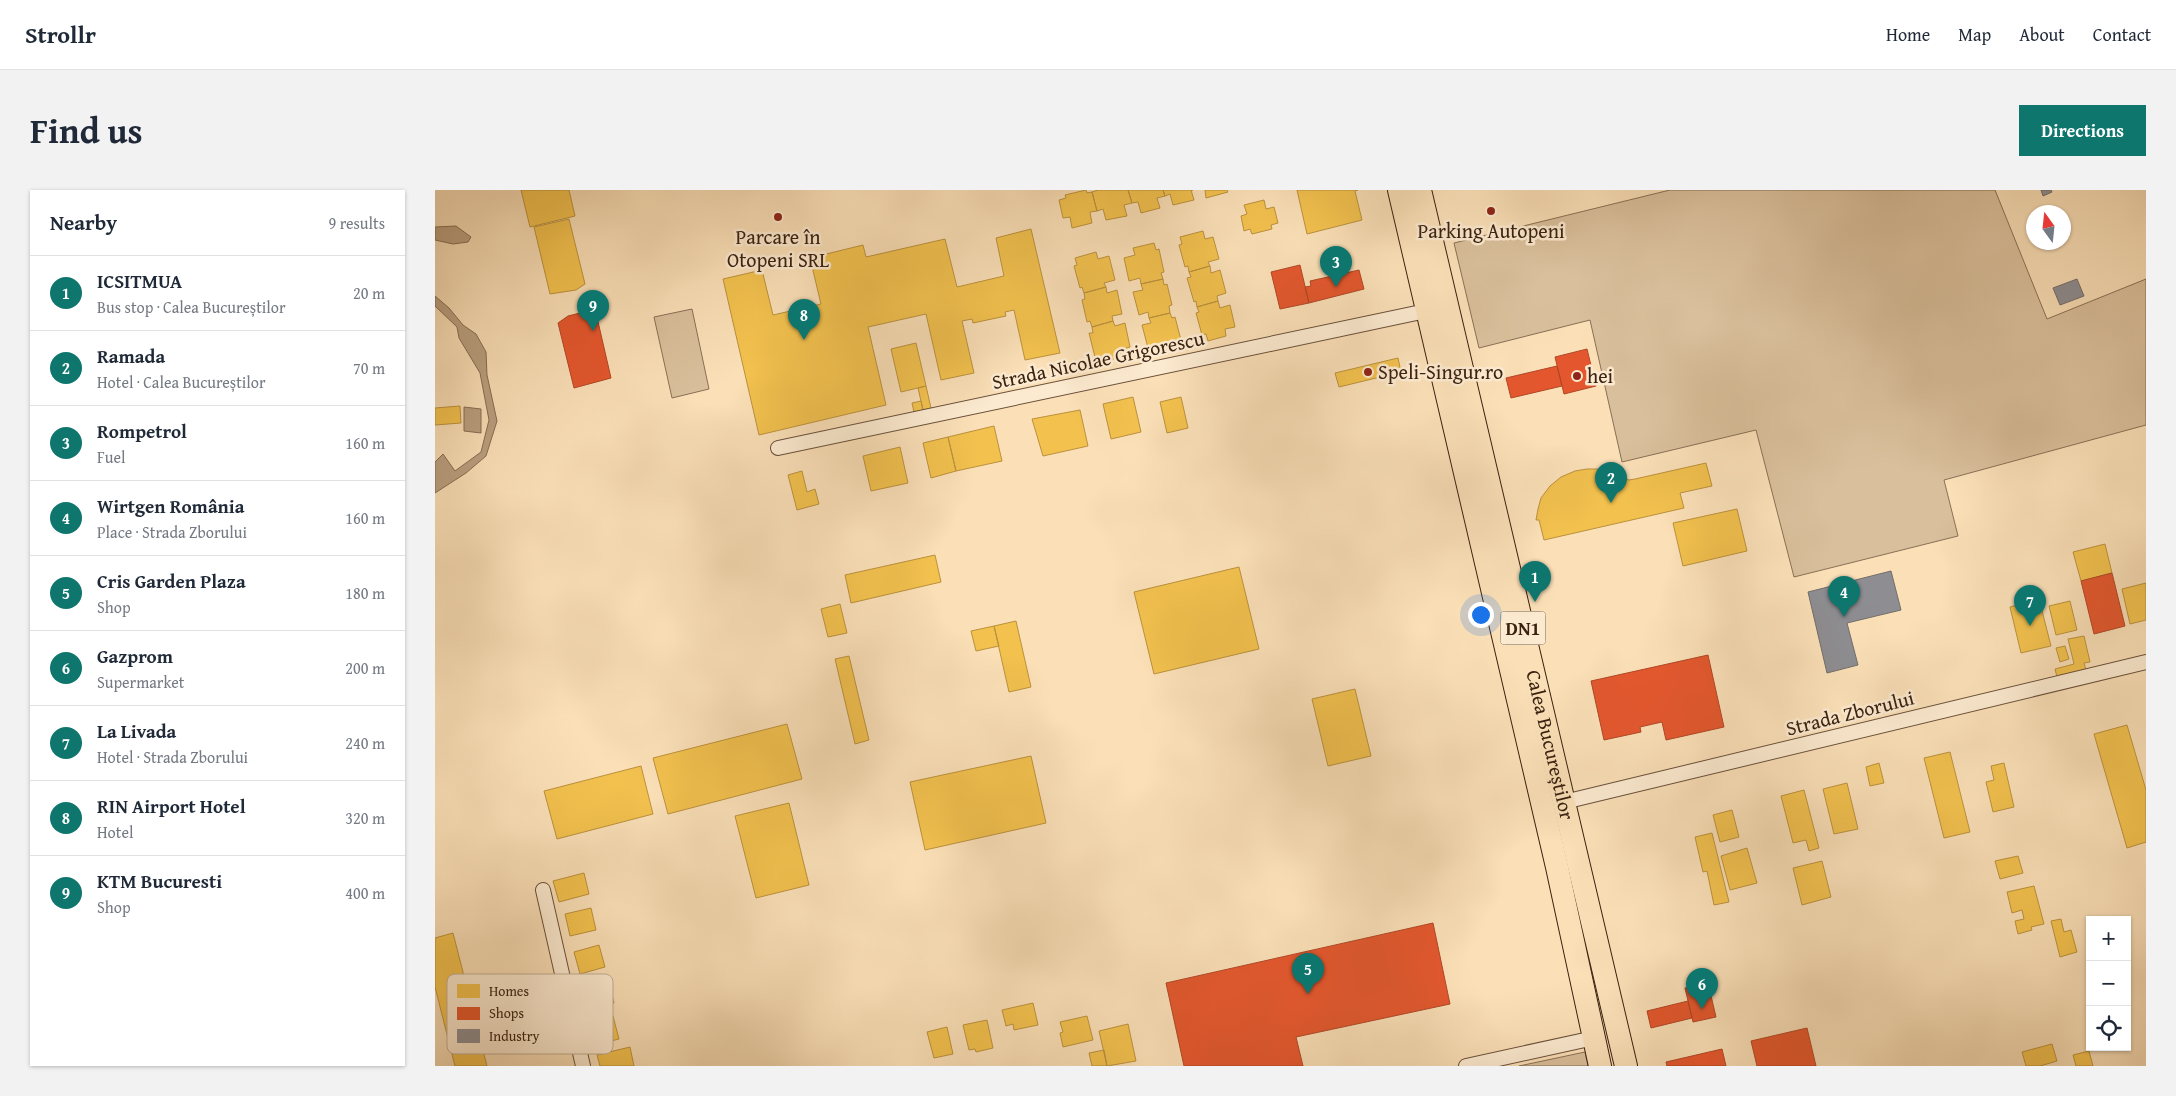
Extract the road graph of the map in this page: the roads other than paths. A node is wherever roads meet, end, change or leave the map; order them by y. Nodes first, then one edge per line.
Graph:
1 (1399, 190) edge
2 (1419, 190) edge
3 (1426, 312) junction
4 (778, 448) dead end
5 (2146, 662) edge
6 (1564, 802) junction
7 (543, 890) dead end
8 (562, 974) edge
9 (1594, 1038) junction
10 (1466, 1066) edge
11 (1600, 1066) edge
12 (1626, 1066) edge

1 - 3 highway, Calea Bucureștilor / DN1
2 - 6 highway, Calea Bucureștilor / DN1
3 - 4 street, Strada Nicolae Grigorescu
3 - 9 highway, Calea Bucureștilor / DN1
5 - 6 street, Strada Zborului
6 - 12 highway, Calea Bucureștilor / DN1
7 - 8 street
9 - 10 street
9 - 11 highway, Calea Bucureștilor / DN1

